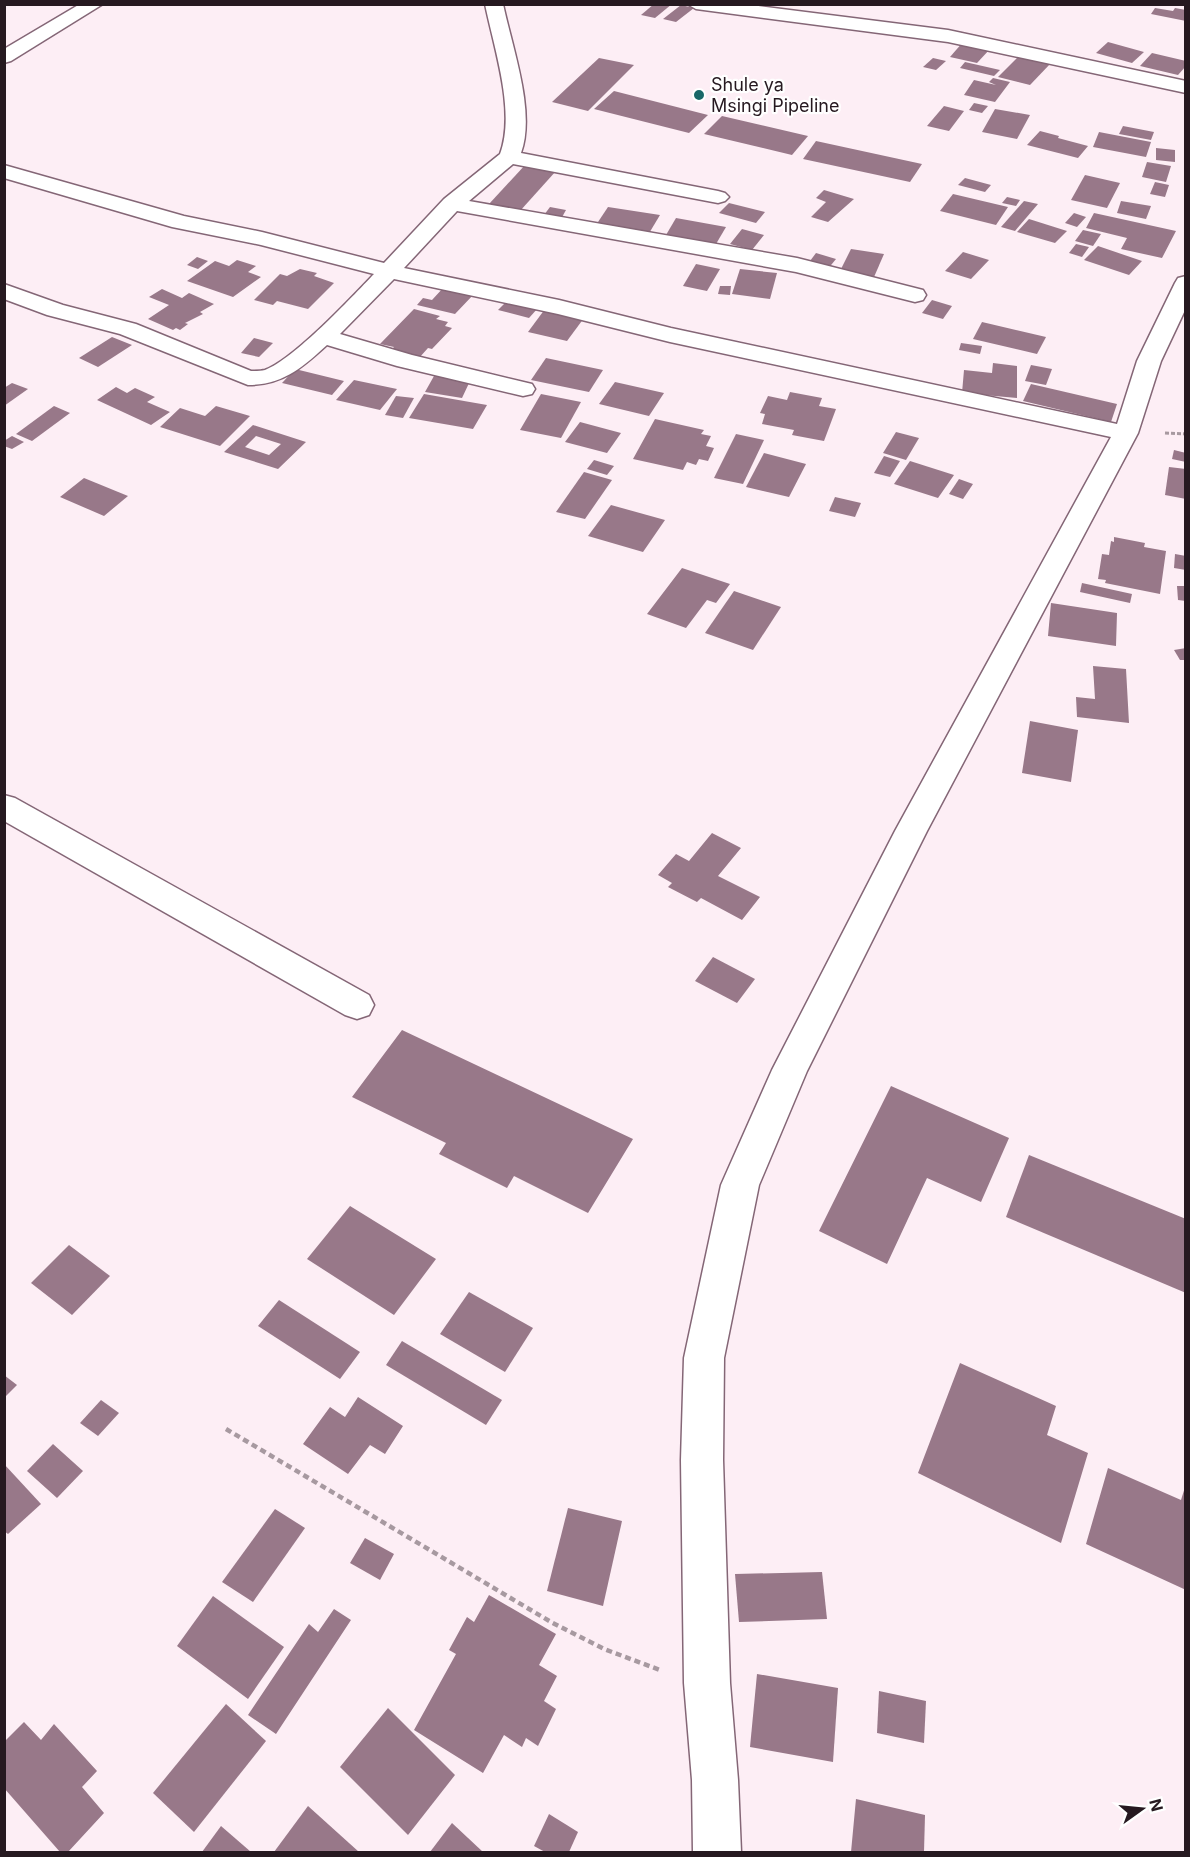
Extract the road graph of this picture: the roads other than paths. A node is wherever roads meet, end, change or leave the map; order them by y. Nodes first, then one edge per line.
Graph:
1 (94, 4) edge
2 (494, 4) edge
3 (696, 4) edge
4 (4, 57) edge
5 (1185, 87) edge
6 (509, 157) junction
7 (4, 171) edge
8 (718, 197) dead end
9 (452, 204) junction
10 (389, 271) junction
11 (1185, 283) edge
12 (4, 291) edge
13 (915, 295) dead end
14 (323, 336) junction
15 (523, 389) dead end
16 (1126, 433) junction
17 (4, 806) edge
18 (357, 1005) dead end
19 (717, 1852) edge

1 - 4 street
2 - 6 street
3 - 5 street
6 - 8 street
6 - 9 street
7 - 10 street
9 - 10 street
9 - 13 street
10 - 14 street
10 - 16 street
11 - 16 street
12 - 14 street
14 - 15 street
16 - 19 street
17 - 18 street

